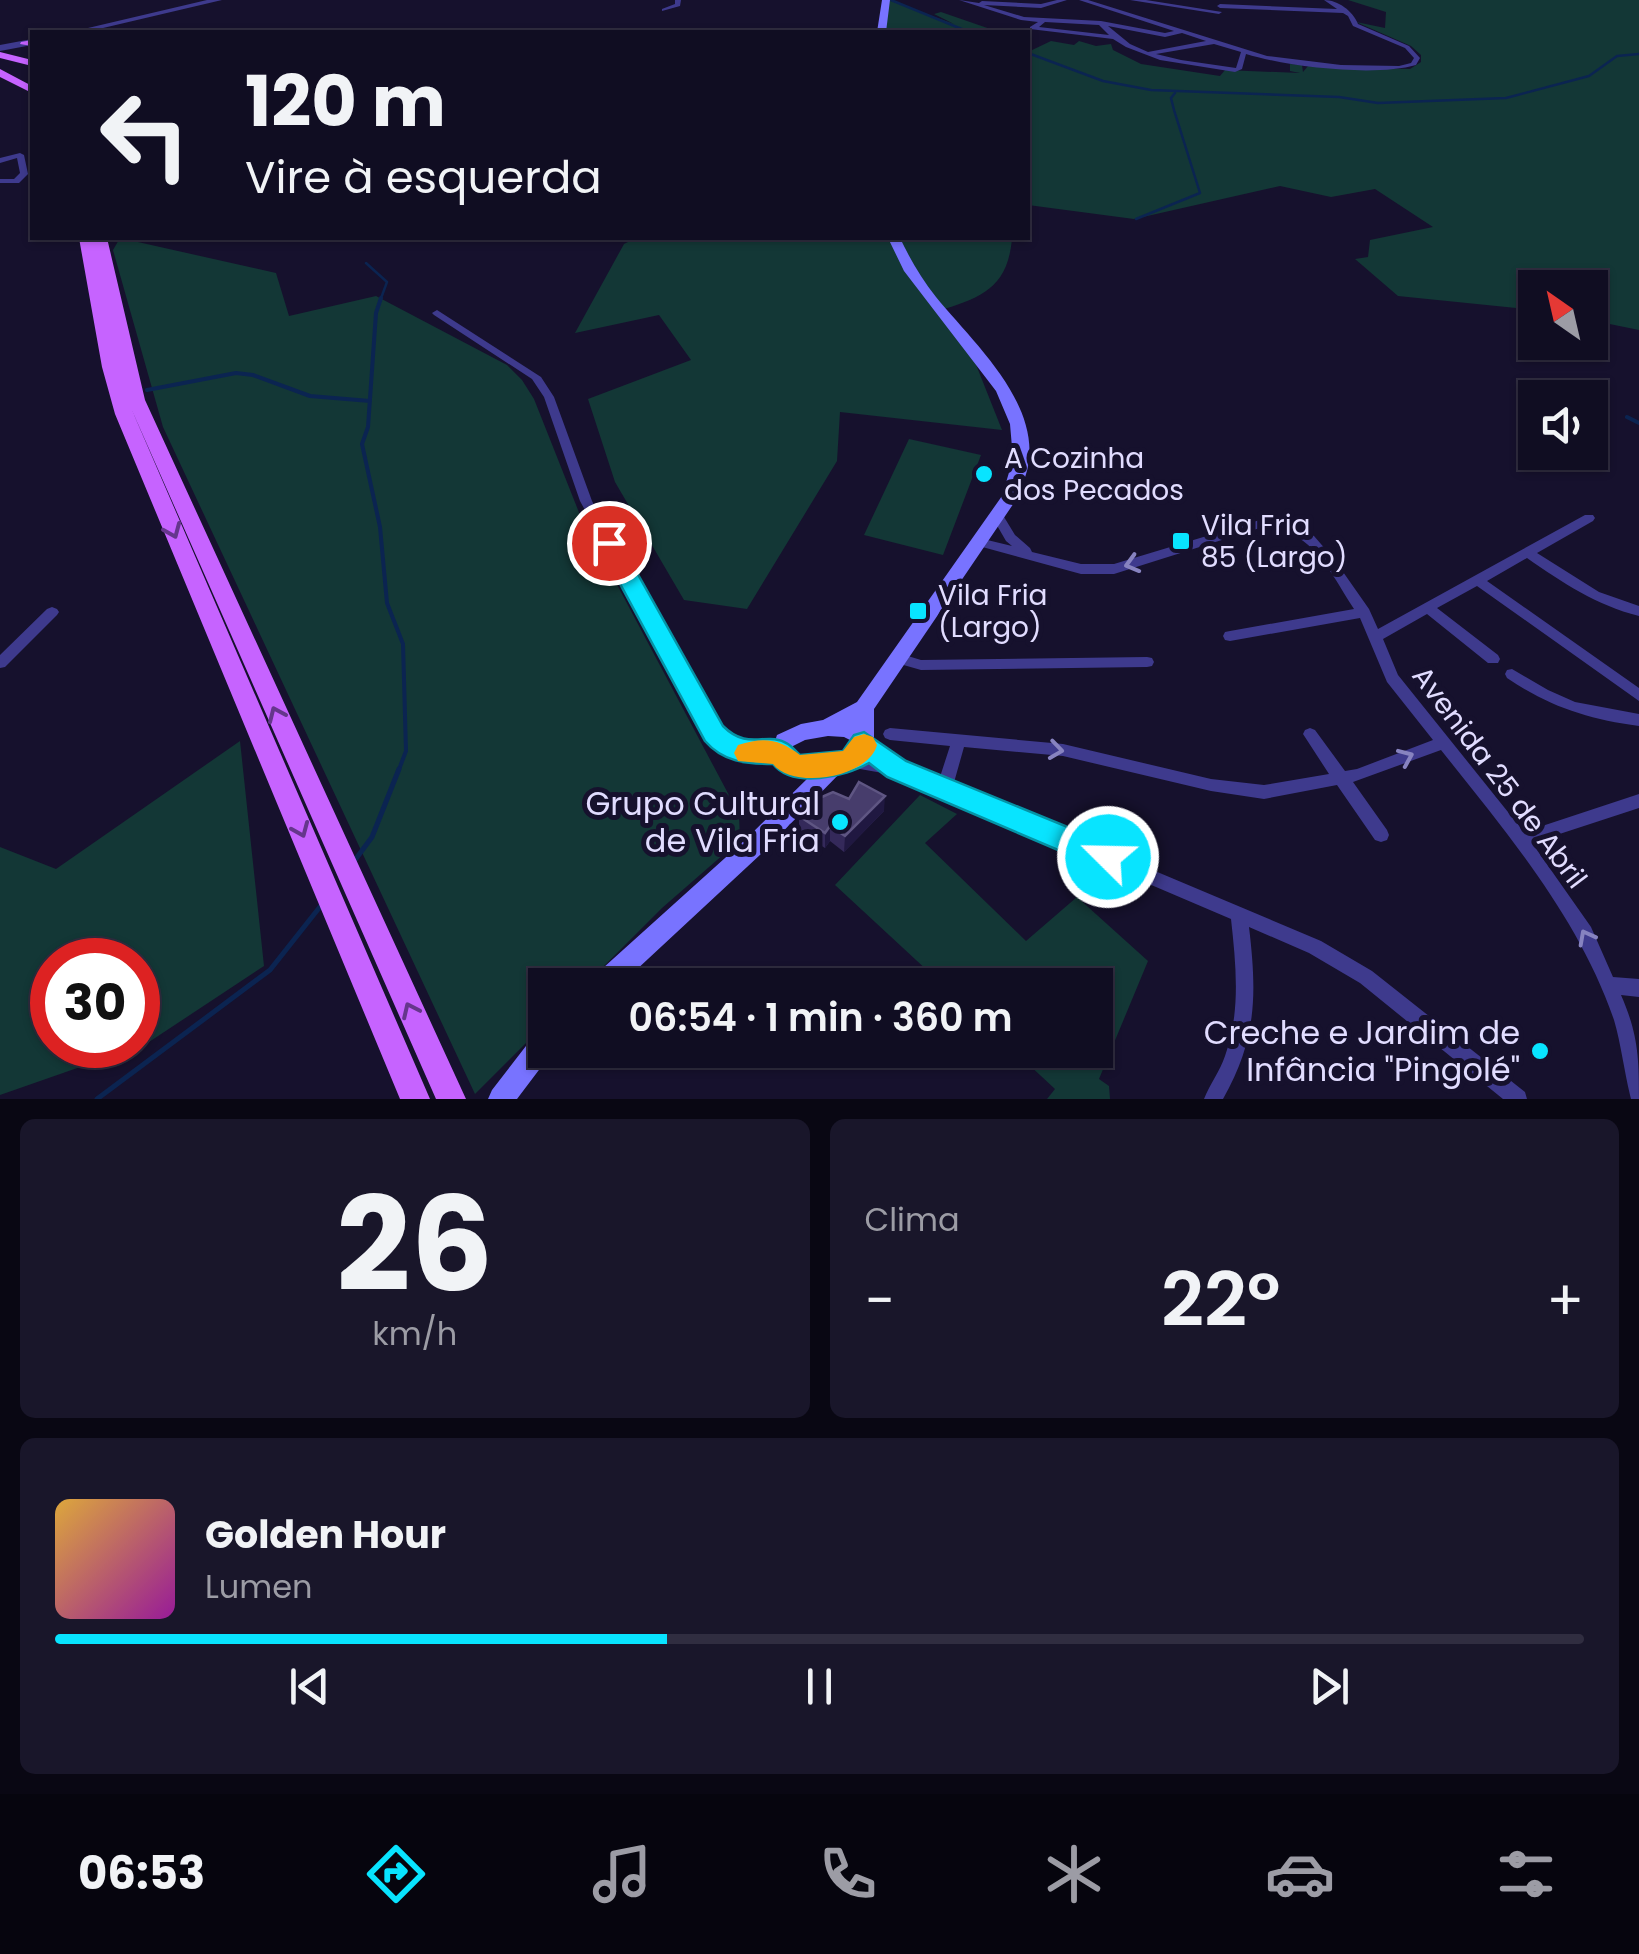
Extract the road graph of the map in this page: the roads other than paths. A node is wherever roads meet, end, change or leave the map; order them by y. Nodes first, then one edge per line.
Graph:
1 (218, 0) edge
2 (678, 0) edge
3 (886, 0) edge
4 (962, 0) edge
5 (1064, 0) edge
6 (1129, 0) edge
7 (1327, 0) edge
8 (1090, 1) edge
9 (979, 3) junction
10 (1220, 6) edge
11 (1110, 7) junction
12 (664, 10) dead end
13 (1344, 10) junction
14 (1147, 17) junction
15 (1044, 20) junction
16 (1214, 20) dead end
17 (1100, 23) junction
18 (1133, 26) junction
19 (85, 30) edge
20 (882, 30) edge
21 (1184, 30) junction
22 (1165, 35) junction
23 (1112, 36) junction
24 (1210, 40) junction
25 (26, 44) edge
26 (1181, 47) junction
27 (0, 51) edge
28 (1149, 54) junction
29 (1244, 54) junction
30 (30, 62) edge
31 (0, 69) edge
32 (30, 80) edge
33 (30, 89) edge
34 (0, 161) edge
35 (0, 181) edge
36 (86, 240) edge
37 (100, 240) edge
38 (895, 240) edge
39 (438, 313) dead end
40 (996, 515) junction
41 (1589, 518) dead end
42 (978, 542) junction
43 (1527, 552) junction
44 (1040, 560) junction
45 (1477, 580) junction
46 (1428, 608) junction
47 (1639, 611) edge
48 (52, 612) dead end
49 (1364, 612) junction
50 (1230, 636) dead end
51 (1376, 636) junction
52 (898, 658) junction
53 (1494, 659) dead end
54 (1147, 662) dead end
55 (0, 663) edge
56 (1512, 674) dead end
57 (1639, 695) edge
58 (864, 708) junction
59 (1639, 720) edge
60 (822, 730) junction
61 (890, 734) dead end
62 (1310, 734) dead end
63 (862, 740) junction
64 (959, 740) junction
65 (1442, 743) junction
66 (786, 759) junction
67 (843, 762) junction
68 (896, 769) junction
69 (1341, 778) junction
70 (944, 789) junction
71 (1639, 800) edge
72 (791, 806) junction
73 (1381, 835) dead end
74 (1521, 840) junction
75 (1240, 914) junction
76 (621, 968) edge
77 (1609, 986) junction
78 (1639, 988) edge
79 (1634, 1044) edge
80 (528, 1064) edge
81 (504, 1095) edge
82 (1639, 1095) edge
83 (415, 1099) edge
84 (451, 1099) edge
85 (1213, 1099) edge
86 (1518, 1099) edge

1 - 19 street
2 - 12 street
3 - 20 main road
4 - 9 street
5 - 9 street
6 - 10 street
6 - 11 street
7 - 13 street
8 - 11 street
9 - 15 street
10 - 13 street
10 - 16 street
11 - 14 street
13 - 29 street
14 - 18 street
14 - 21 street
15 - 17 street
15 - 23 street
17 - 18 street
17 - 23 street
18 - 22 street
21 - 22 street
21 - 24 street
22 - 26 street
23 - 28 street
24 - 26 street
24 - 29 street
25 - 27 street
26 - 28 street
27 - 30 main road
28 - 29 street
31 - 32 main road
31 - 33 main road
34 - 35 street
36 -> 83 main road
84 -> 37 main road
38 - 40 main road
39 - 66 street
40 - 42 main road
40 - 44 street
41 - 43 street
42 - 44 street, Avenida 25 de Abril
42 - 52 main road
43 - 45 street
43 - 47 street
49 -> 44 street, Avenida 25 de Abril
45 - 46 street
45 - 57 street
46 - 51 street
46 - 53 street
48 - 55 street
49 - 50 street
49 - 51 street, Avenida 25 de Abril
51 - 65 street, Avenida 25 de Abril
52 - 54 street
52 - 58 main road
56 - 59 street
58 - 60 main road
58 - 63 main road
60 - 63 main road
60 - 66 main road
61 - 64 street
62 - 69 street
63 - 67 main road
63 - 68 street
64 -> 69 street
64 - 70 street
69 -> 65 street
65 - 74 street, Avenida 25 de Abril
66 - 67 main road
66 - 72 main road
67 - 68 street
67 - 72 main road
68 - 70 street
69 - 73 street
70 - 75 street
71 - 74 street
72 - 76 main road
77 -> 74 street, Avenida 25 de Abril
75 - 85 street
75 - 86 street
77 - 78 street
77 - 79 street, Avenida 25 de Abril
79 - 82 street, Avenida 25 de Abril
80 - 81 main road

